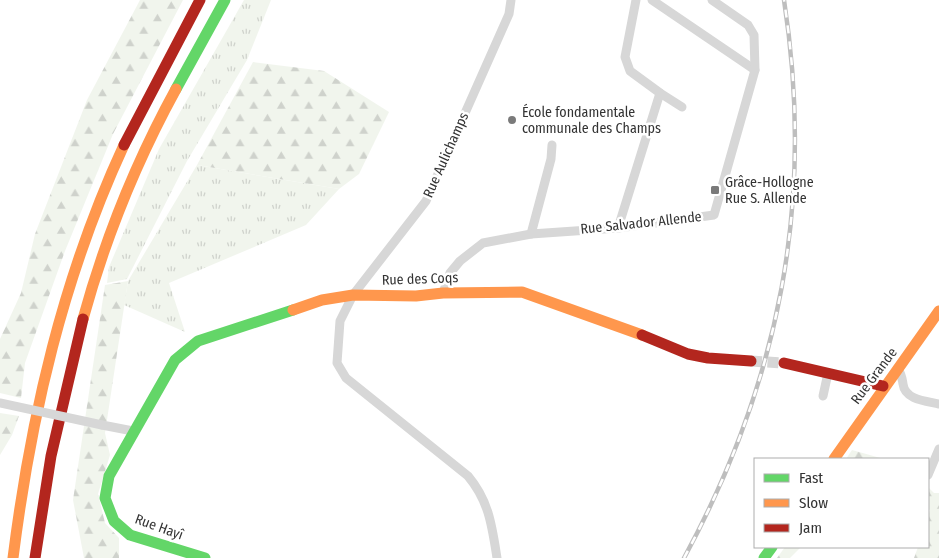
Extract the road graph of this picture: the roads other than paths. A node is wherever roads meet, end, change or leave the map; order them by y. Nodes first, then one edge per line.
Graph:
1 (200, 0) edge
2 (225, 0) edge
3 (511, 0) edge
4 (636, 0) edge
5 (652, 0) edge
6 (712, 0) edge
7 (755, 70) junction
8 (660, 93) junction
9 (682, 108) dead end
10 (552, 145) dead end
11 (618, 228) junction
12 (531, 234) junction
13 (443, 293) junction
14 (353, 295) junction
15 (939, 312) edge
16 (751, 361) tunnel mouth
17 (784, 363) tunnel mouth
18 (898, 369) junction
19 (828, 373) junction
20 (883, 386) junction
21 (824, 396) dead end
22 (0, 403) edge
23 (939, 404) edge
24 (133, 431) junction
25 (939, 449) edge
26 (835, 458) edge
27 (929, 473) edge
28 (13, 558) edge
29 (35, 558) edge
30 (205, 558) edge
31 (497, 558) edge

1 - 28 main road
2 - 29 main road
3 - 14 street, Rue Aulichamps
4 - 8 street
5 - 7 street
6 - 7 street, Rue Salvador Allende
7 - 11 street, Rue Salvador Allende
8 - 9 street
8 - 11 street
10 - 12 street
11 - 12 street, Rue Salvador Allende
12 - 13 street, Rue Salvador Allende
13 - 14 main road, Rue des Coqs
13 - 16 main road, Rue des Coqs
14 - 24 main road, Rue des Coqs
14 - 31 street, Rue Aulichamps
15 - 18 main road, Rue Grande
17 - 19 main road
18 - 20 main road, Rue Grande
18 - 23 street
19 - 20 main road
19 - 21 street
20 - 26 main road, Rue Grande
22 - 24 street, bridge
24 - 30 main road, Rue Hayî
25 - 27 street

